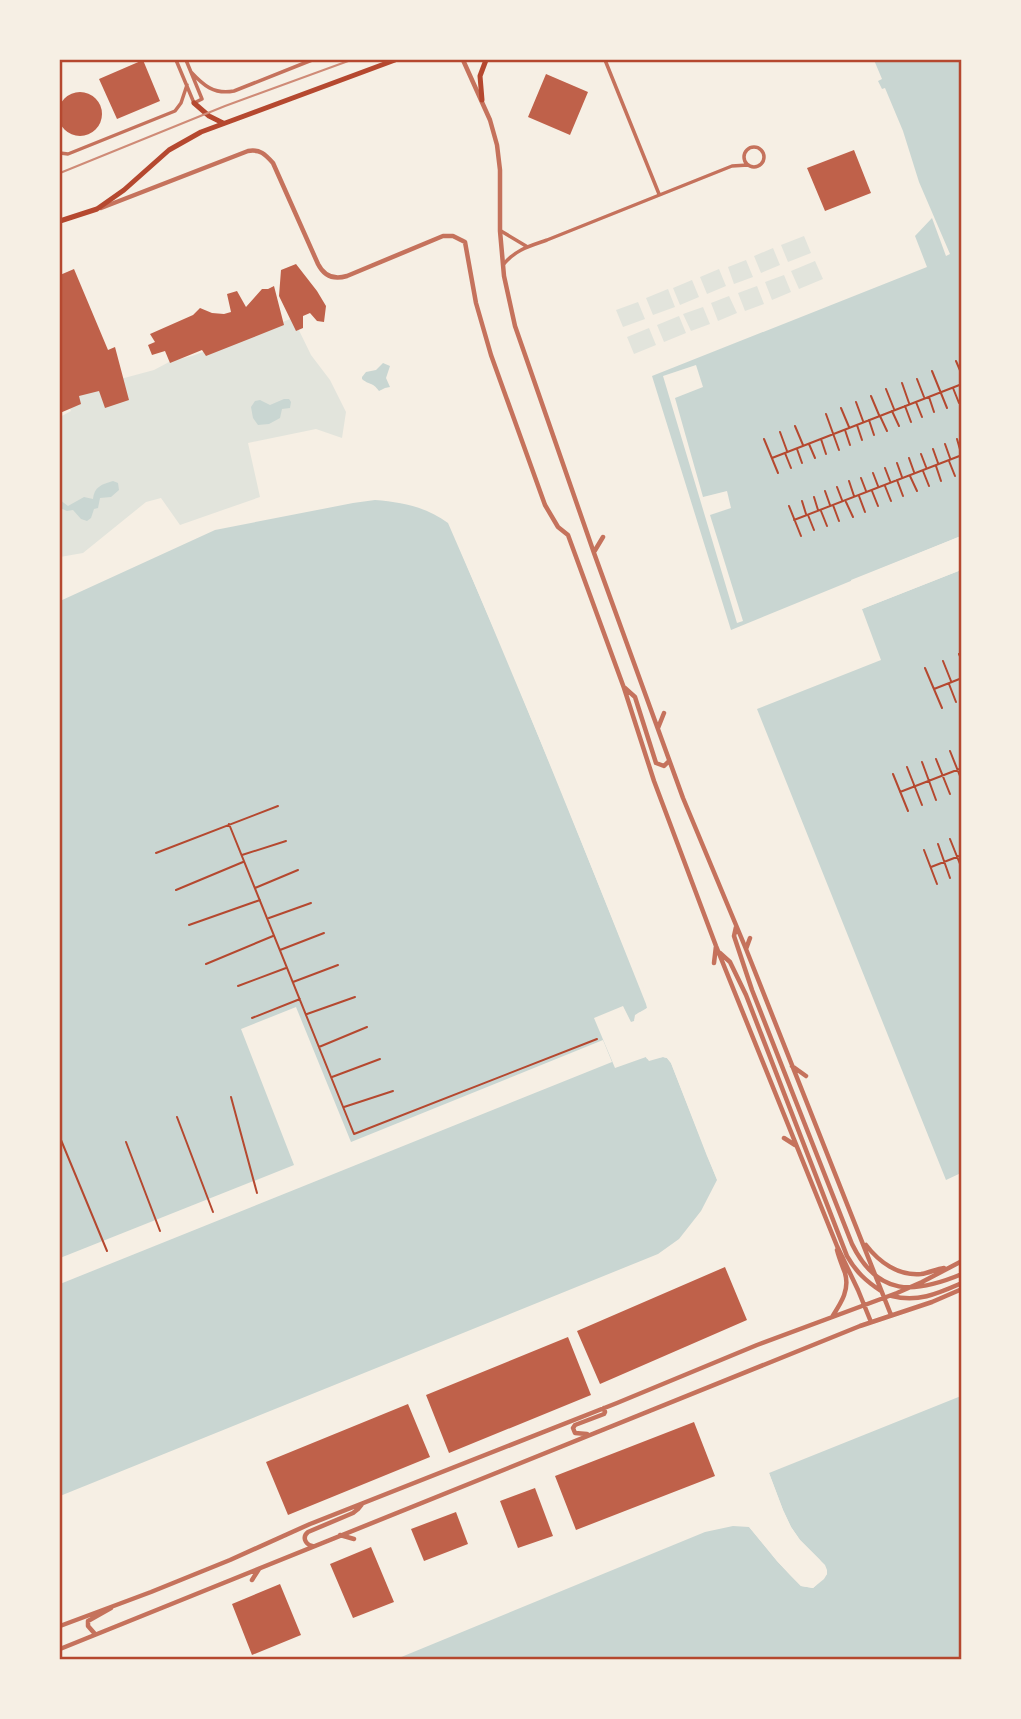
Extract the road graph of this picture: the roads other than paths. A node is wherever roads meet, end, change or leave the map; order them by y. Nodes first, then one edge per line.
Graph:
1 (186, 60) edge
2 (312, 60) edge
3 (394, 60) edge
4 (463, 60) edge
5 (486, 60) edge
6 (606, 60) edge
7 (176, 61) edge
8 (191, 72) junction
9 (187, 85) junction
10 (482, 100) junction
11 (194, 103) junction
12 (223, 123) junction
13 (60, 153) edge
14 (744, 154) junction
15 (748, 165) junction
16 (732, 166) junction
17 (659, 195) junction
18 (97, 209) junction
19 (60, 221) edge
20 (500, 231) junction
21 (526, 246) junction
22 (503, 265) junction
23 (603, 537) dead end
24 (594, 553) junction
25 (624, 688) junction
26 (664, 713) dead end
27 (658, 729) junction
28 (670, 759) junction
29 (736, 927) junction
30 (750, 938) dead end
31 (716, 946) junction
32 (746, 950) junction
33 (719, 953) junction
34 (714, 962) dead end
35 (792, 1066) junction
36 (806, 1076) dead end
37 (784, 1138) dead end
38 (797, 1146) junction
39 (862, 1240) junction
40 (837, 1246) junction
41 (961, 1261) edge
42 (949, 1268) junction
43 (961, 1273) edge
44 (961, 1283) edge
45 (961, 1289) edge
46 (884, 1297) junction
47 (864, 1305) junction
48 (891, 1315) junction
49 (832, 1317) junction
50 (871, 1322) junction
51 (604, 1408) junction
52 (588, 1434) junction
53 (362, 1503) junction
54 (339, 1535) junction
55 (354, 1539) dead end
56 (312, 1546) junction
57 (261, 1567) junction
58 (252, 1580) dead end
59 (114, 1605) junction
60 (60, 1626) edge
61 (95, 1634) junction
62 (60, 1649) edge

1 - 8 street
2 - 8 street
3 - 12 main road
4 - 10 street
5 - 10 main road
6 - 17 street
7 - 9 street
8 - 11 street
9 - 11 street
9 - 13 street
10 - 20 street
11 - 12 main road
12 - 18 main road
14 - 15 street
14 - 15 street
14 - 16 street
15 - 16 street
16 - 17 street
17 - 21 street
18 - 19 main road
18 - 25 street
20 - 21 street
20 - 22 street
21 - 22 street
22 - 24 street
23 - 24 street
24 - 27 street
25 - 28 street
25 - 31 street
26 - 27 street
27 - 28 street
28 - 29 street
29 - 32 street
29 - 43 street
30 - 32 street
31 - 33 street
31 - 34 street
32 - 35 street
33 - 38 street
33 - 44 street
35 - 36 street
35 - 39 street
37 - 38 street
38 - 40 street
39 - 42 street
39 - 46 street
40 - 47 street
40 - 49 street
41 - 42 street
42 - 46 street
45 - 48 street
46 - 47 street
46 - 48 street
47 - 49 street
47 - 50 street
48 - 50 street
49 - 51 street
50 - 52 street
51 - 52 street
51 - 53 street
52 - 54 street
53 - 56 street
53 - 59 street
54 - 55 street
54 - 56 street
56 - 57 street
57 - 58 street
57 - 61 street
59 - 60 street
59 - 61 street
61 - 62 street

